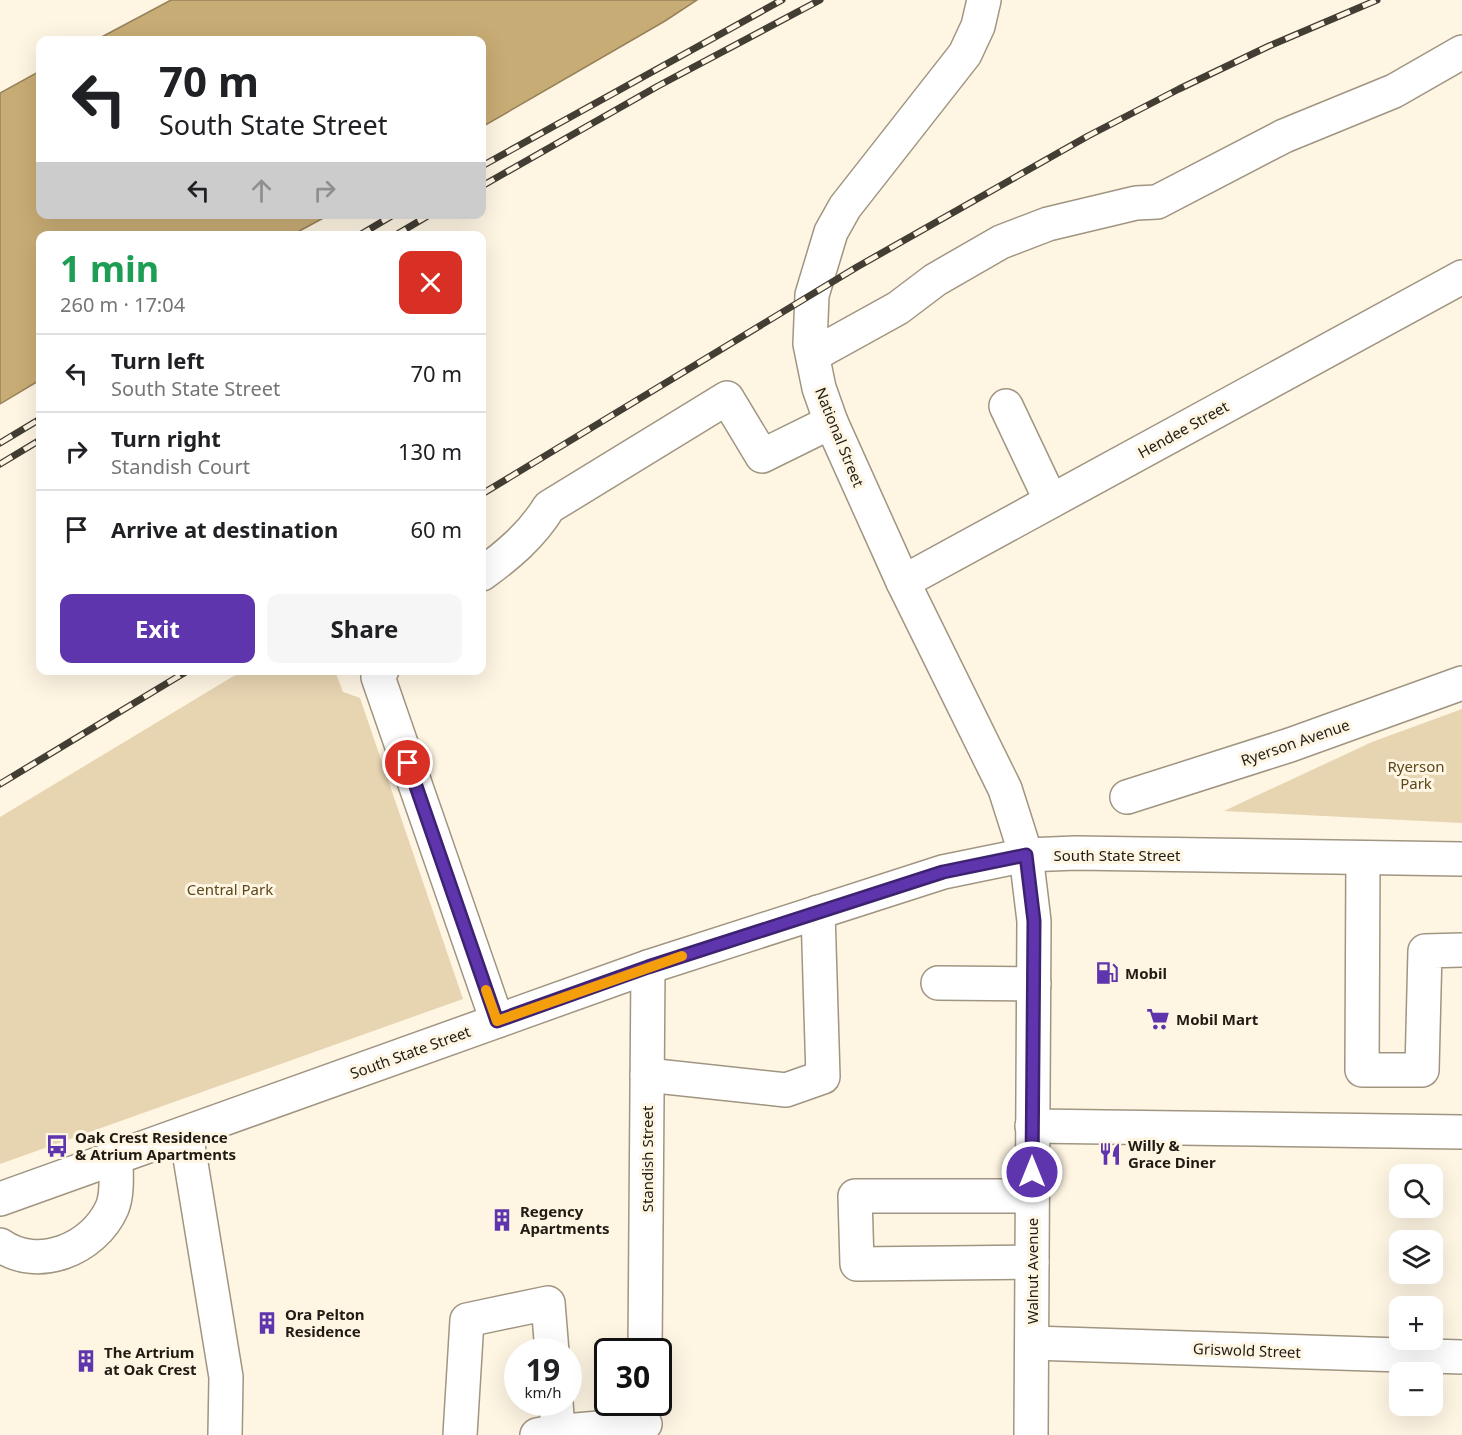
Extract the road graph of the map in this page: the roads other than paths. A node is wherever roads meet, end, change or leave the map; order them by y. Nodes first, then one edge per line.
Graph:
1 (984, 0) edge
2 (1462, 52) edge
3 (1462, 277) edge
4 (813, 355) junction
5 (1006, 406) dead end
6 (831, 422) junction
7 (1051, 501) junction
8 (486, 571) edge
9 (903, 582) junction
10 (380, 675) edge
11 (1462, 683) edge
12 (1127, 797) dead end
13 (1026, 855) junction
14 (1363, 858) junction
15 (1462, 859) edge
16 (818, 912) junction
17 (1462, 950) edge
18 (648, 967) junction
19 (938, 983) dead end
20 (1034, 984) junction
21 (497, 1021) junction
22 (647, 1075) junction
23 (1032, 1126) junction
24 (1462, 1132) edge
25 (186, 1133) junction
26 (116, 1158) junction
27 (1032, 1196) junction
28 (0, 1199) edge
29 (0, 1245) edge
30 (1032, 1262) junction
31 (551, 1338) edge
32 (645, 1338) edge
33 (1032, 1343) junction
34 (1462, 1357) edge
35 (645, 1420) edge
36 (550, 1423) edge
37 (225, 1435) edge
38 (460, 1435) edge
39 (1031, 1435) edge

1 - 4 street, National Street
2 - 4 street
3 - 7 street, Hendee Street
4 - 6 street, National Street
5 - 7 street
6 - 8 street
6 - 9 street, National Street
7 - 9 street, Hendee Street
9 - 13 street, National Street
10 - 21 street
11 - 12 street, Ryerson Avenue
13 - 14 street, South State Street
13 - 16 street, South State Street
13 - 20 street, Walnut Avenue
14 - 15 street, South State Street
14 - 17 street
16 - 18 street, South State Street
16 - 22 street
18 - 21 street, South State Street
18 - 22 street, Standish Street
19 - 20 street
20 - 23 street, Walnut Avenue
21 - 25 street, South State Street
22 - 32 street, Standish Street
23 - 24 street
23 - 27 street, Walnut Avenue
25 - 26 street, South State Street
25 - 37 street
26 - 28 street, South State Street
26 - 29 street
27 - 30 street, Walnut Avenue
27 - 30 street
30 - 33 street, Walnut Avenue
31 - 38 street
33 - 34 street, Griswold Street
33 - 39 street, Walnut Avenue
35 - 36 street

